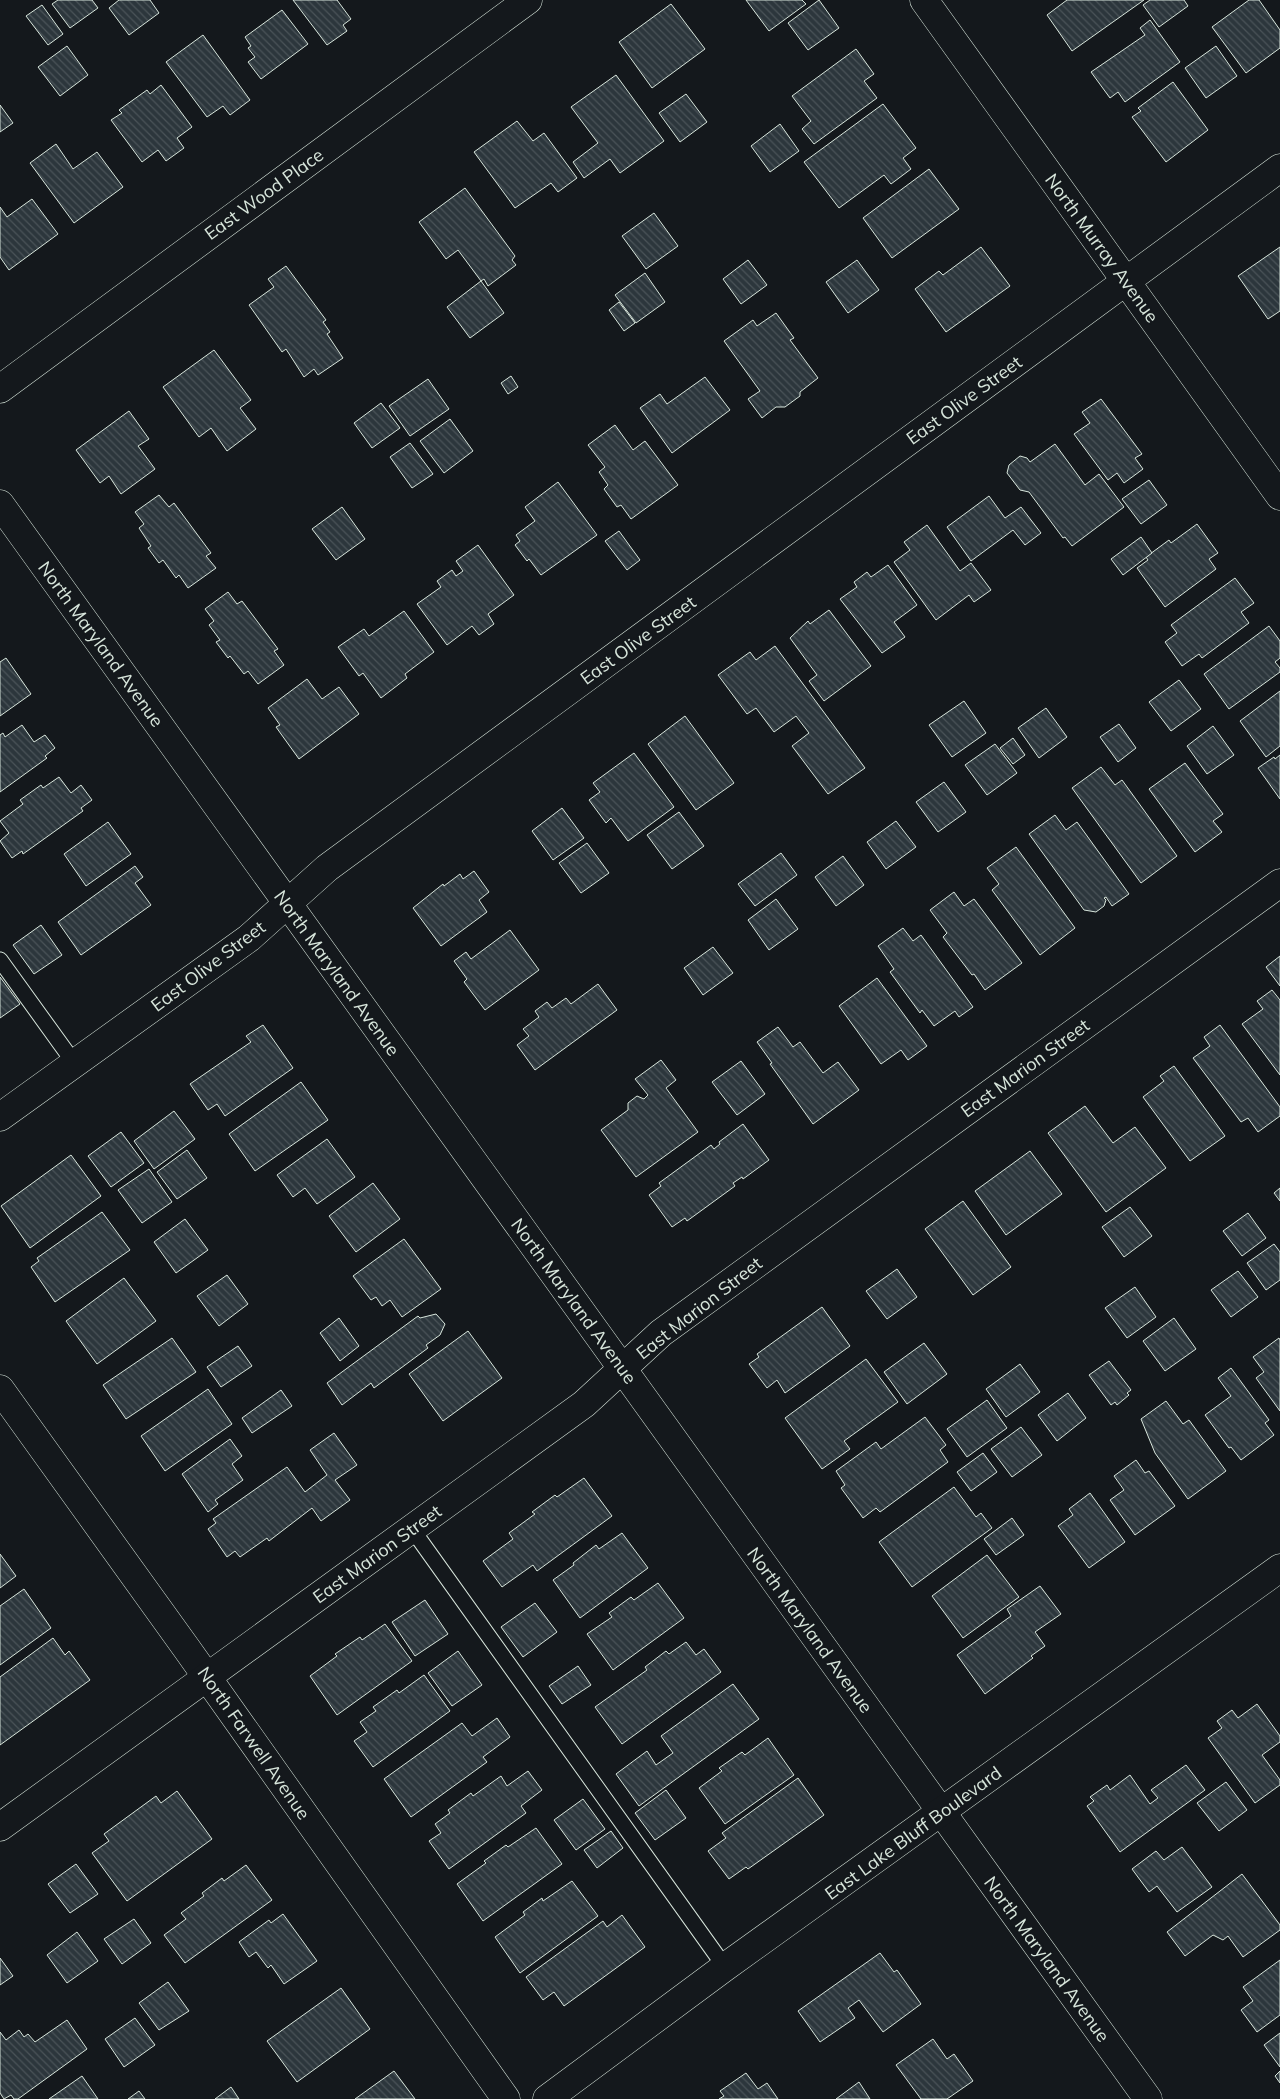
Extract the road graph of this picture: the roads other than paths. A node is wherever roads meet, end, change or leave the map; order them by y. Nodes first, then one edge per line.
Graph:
1 (528, 0) edge
2 (924, 0) edge
3 (1280, 168) edge
4 (1125, 281) junction
5 (0, 389) edge
6 (1280, 496) edge
7 (0, 504) edge
8 (1280, 883) edge
9 (287, 904) junction
10 (0, 960) edge
11 (75, 1064) junction
12 (0, 1118) edge
13 (622, 1368) junction
14 (0, 1389) edge
15 (412, 1528) junction
16 (1280, 1568) edge
17 (207, 1677) junction
18 (942, 1813) junction
19 (0, 1827) edge
20 (724, 1967) junction
21 (506, 2099) edge
22 (547, 2099) edge
23 (1148, 2099) edge

1 - 5 street, East Wood Place
2 - 4 street, North Murray Avenue
3 - 4 street, East Olive Street
4 - 6 street, North Murray Avenue
4 - 9 street, East Olive Street
7 - 9 street, North Maryland Avenue
8 - 13 street, East Marion Street
9 - 11 street, East Olive Street
9 - 13 street, North Maryland Avenue
10 - 11 lane
11 - 12 street, East Olive Street
13 - 15 street, East Marion Street
13 - 18 street, North Maryland Avenue
14 - 17 street, North Farwell Avenue
15 - 17 street, East Marion Street
15 - 20 lane
16 - 18 street, East Lake Bluff Boulevard
17 - 19 street, East Marion Street
17 - 21 street, North Farwell Avenue
18 - 20 street, East Lake Bluff Boulevard
18 - 23 street, North Maryland Avenue
20 - 22 street, East Lake Bluff Boulevard

